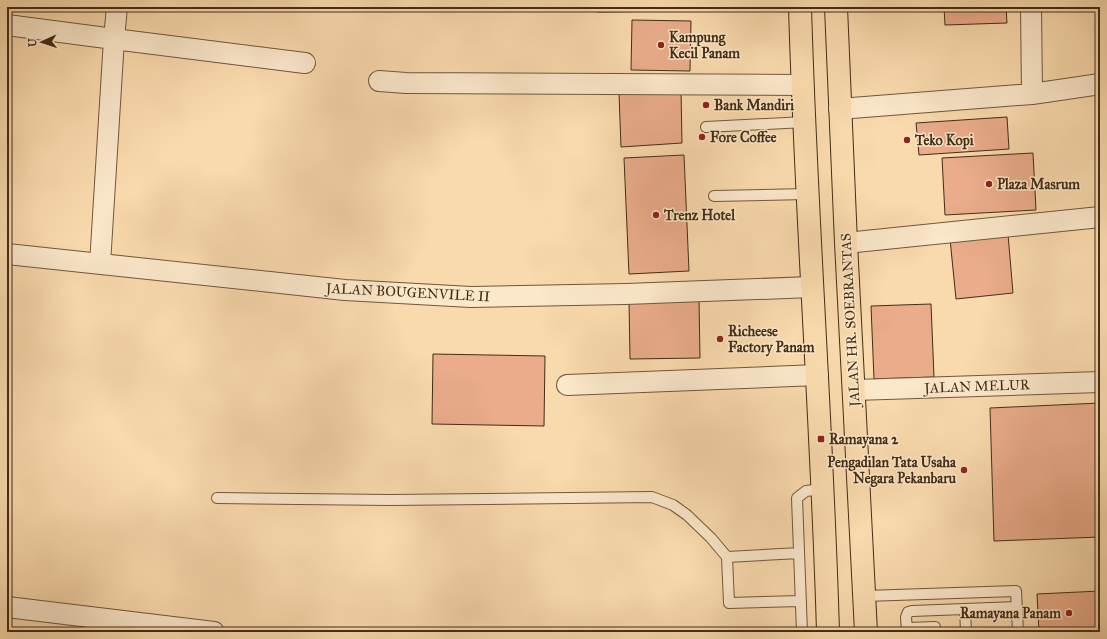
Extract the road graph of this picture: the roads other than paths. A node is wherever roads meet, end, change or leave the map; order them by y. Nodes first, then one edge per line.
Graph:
1 (117, 7) edge
2 (800, 7) edge
3 (836, 7) edge
4 (1031, 7) edge
5 (7, 25) edge
6 (114, 39) junction
7 (305, 63) dead end
8 (379, 81) dead end
9 (1100, 84) edge
10 (802, 85) junction
11 (1032, 94) junction
12 (839, 109) junction
13 (804, 122) junction
14 (706, 127) dead end
15 (808, 194) junction
16 (714, 196) dead end
17 (1100, 217) edge
18 (846, 243) junction
19 (7, 254) edge
20 (100, 264) junction
21 (812, 287) junction
22 (818, 375) junction
23 (1100, 382) edge
24 (567, 385) dead end
25 (855, 390) junction
26 (823, 489) junction
27 (217, 498) dead end
28 (799, 553) junction
29 (727, 557) junction
30 (864, 596) junction
31 (801, 601) junction
32 (7, 607) edge
33 (1017, 607) junction
34 (965, 609) junction
35 (935, 627) dead end
36 (907, 630) edge
37 (214, 632) edge
38 (802, 632) edge
39 (828, 632) edge
40 (866, 632) edge
41 (966, 632) edge
42 (1018, 632) edge

1 - 6 street
2 - 10 main road
3 - 12 main road, JALAN HR. SOEBRANTAS
4 - 11 street
5 - 6 street
6 - 7 street
6 - 20 street
8 - 10 street
9 - 11 street
10 - 13 main road
11 - 12 street
12 - 18 main road, JALAN HR. SOEBRANTAS
13 - 14 lane
13 - 15 main road
15 - 16 lane
15 - 21 main road
17 - 18 street
18 - 25 main road, JALAN HR. SOEBRANTAS
19 - 20 street, JALAN BOUGENVILE II
20 - 21 street, JALAN BOUGENVILE II
21 - 22 main road
22 - 24 street
22 - 26 main road
23 - 25 street, JALAN MELUR
25 - 30 main road, JALAN HR. SOEBRANTAS
26 - 28 lane
26 - 39 main road
27 - 29 lane
28 - 29 lane
28 - 31 lane
29 - 31 lane
30 - 33 lane
30 - 40 main road, JALAN HR. SOEBRANTAS
31 - 38 lane
32 - 37 street
33 - 34 lane
33 - 42 lane
34 - 36 lane
34 - 41 lane
35 - 36 lane

